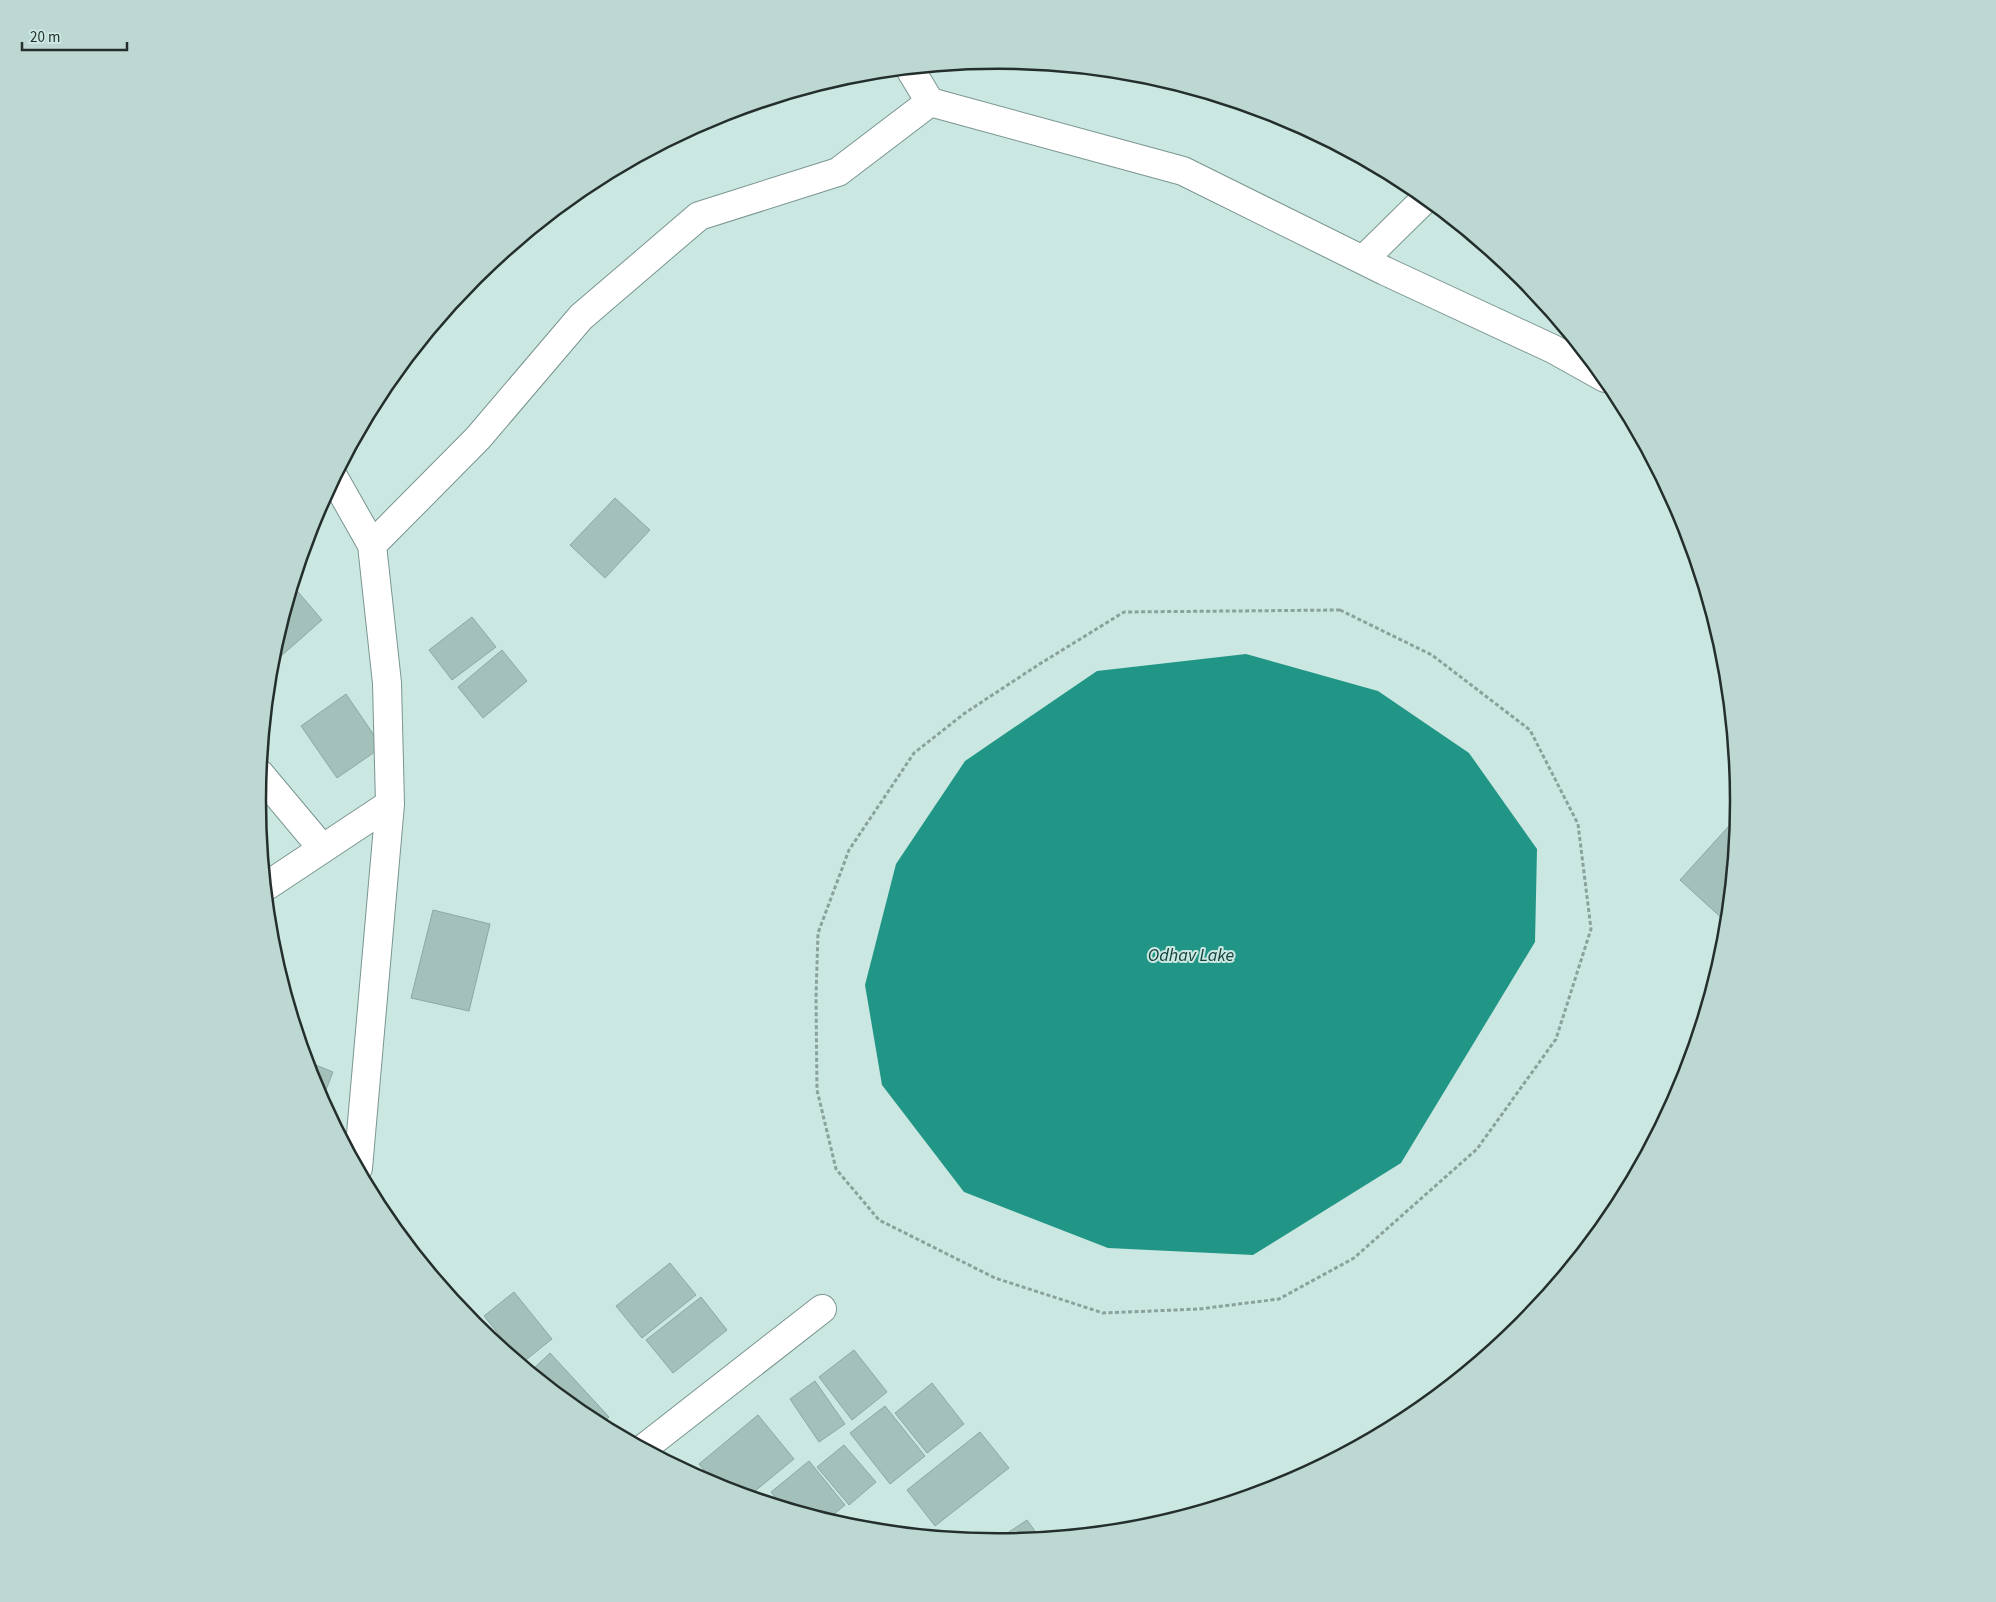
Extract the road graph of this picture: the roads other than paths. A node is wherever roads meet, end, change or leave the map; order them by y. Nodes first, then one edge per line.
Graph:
1 (913, 74) edge
2 (930, 102) junction
3 (1421, 203) edge
4 (1363, 260) junction
5 (1589, 369) edge
6 (338, 484) edge
7 (372, 545) junction
8 (266, 782) edge
9 (390, 804) junction
10 (320, 850) junction
11 (271, 884) edge
12 (359, 1158) edge
13 (822, 1310) dead end
14 (649, 1444) edge

1 - 2 street
2 - 4 street
2 - 7 street
3 - 4 street
4 - 5 street
6 - 7 street
7 - 9 street
8 - 10 street
9 - 10 street
9 - 12 street
10 - 11 street
13 - 14 street

